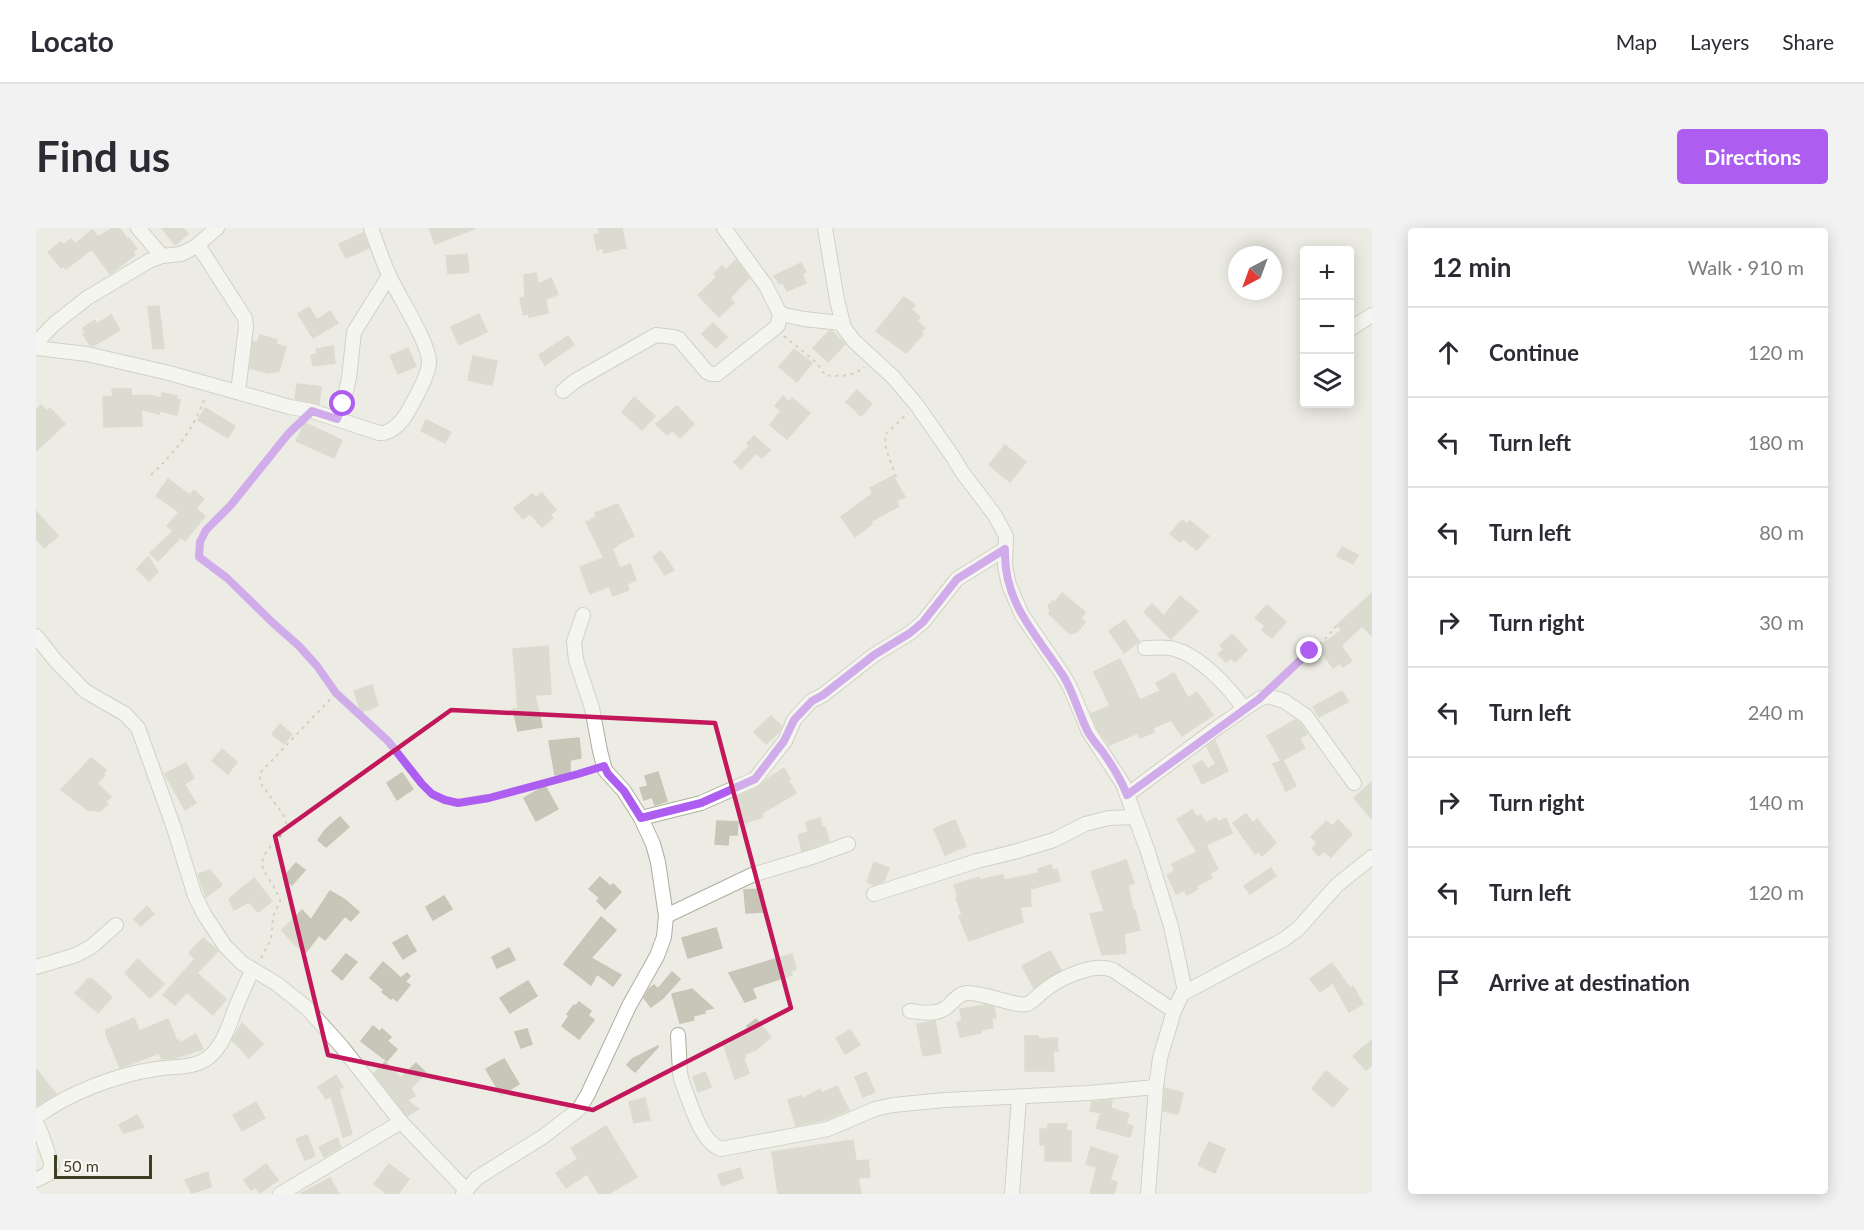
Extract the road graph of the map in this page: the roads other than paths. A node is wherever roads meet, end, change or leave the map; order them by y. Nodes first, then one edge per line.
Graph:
1 (138, 228) edge
2 (217, 228) edge
3 (371, 228) edge
4 (724, 228) edge
5 (825, 228) edge
6 (198, 245) junction
7 (162, 256) junction
8 (389, 276) junction
9 (780, 314) junction
10 (1372, 315) edge
11 (841, 323) junction
12 (1354, 326) edge
13 (36, 343) edge
14 (36, 348) edge
15 (563, 391) dead end
16 (238, 392) junction
17 (337, 419) junction
18 (1005, 549) junction
19 (583, 615) dead end
20 (36, 636) edge
21 (1145, 648) dead end
22 (1244, 709) junction
23 (1354, 783) dead end
24 (1127, 795) junction
25 (1134, 817) junction
26 (641, 818) junction
27 (848, 844) dead end
28 (1372, 857) edge
29 (874, 894) dead end
30 (666, 916) junction
31 (116, 925) dead end
32 (36, 967) edge
33 (252, 970) junction
34 (1185, 992) junction
35 (910, 1011) dead end
36 (1174, 1011) junction
37 (678, 1035) dead end
38 (1156, 1086) junction
39 (1019, 1097) junction
40 (36, 1117) edge
41 (401, 1122) junction
42 (36, 1123) edge
43 (36, 1180) edge
44 (465, 1192) edge
45 (280, 1194) edge
46 (1012, 1194) edge
47 (1148, 1194) edge

1 - 7 street
2 - 6 street
3 - 8 street
4 - 9 street
5 - 11 street
6 - 7 street
6 - 16 street
7 - 13 street
8 - 17 street
8 - 17 street
9 - 11 street
9 - 15 street
10 - 12 street
11 - 18 street
14 - 16 street
16 - 17 street
18 - 24 street
18 - 26 street
19 - 26 street
20 - 33 street
21 - 22 street
22 - 23 street
22 - 24 street
24 - 25 street
25 - 29 street
25 - 34 street
26 - 30 street
27 - 30 street
28 - 34 street
30 - 44 street
31 - 32 street
33 - 40 street
33 - 41 street
34 - 36 street
35 - 36 street
36 - 38 street
37 - 39 street
38 - 39 street
38 - 47 street
39 - 46 street
41 - 44 street
41 - 45 street
42 - 43 street

